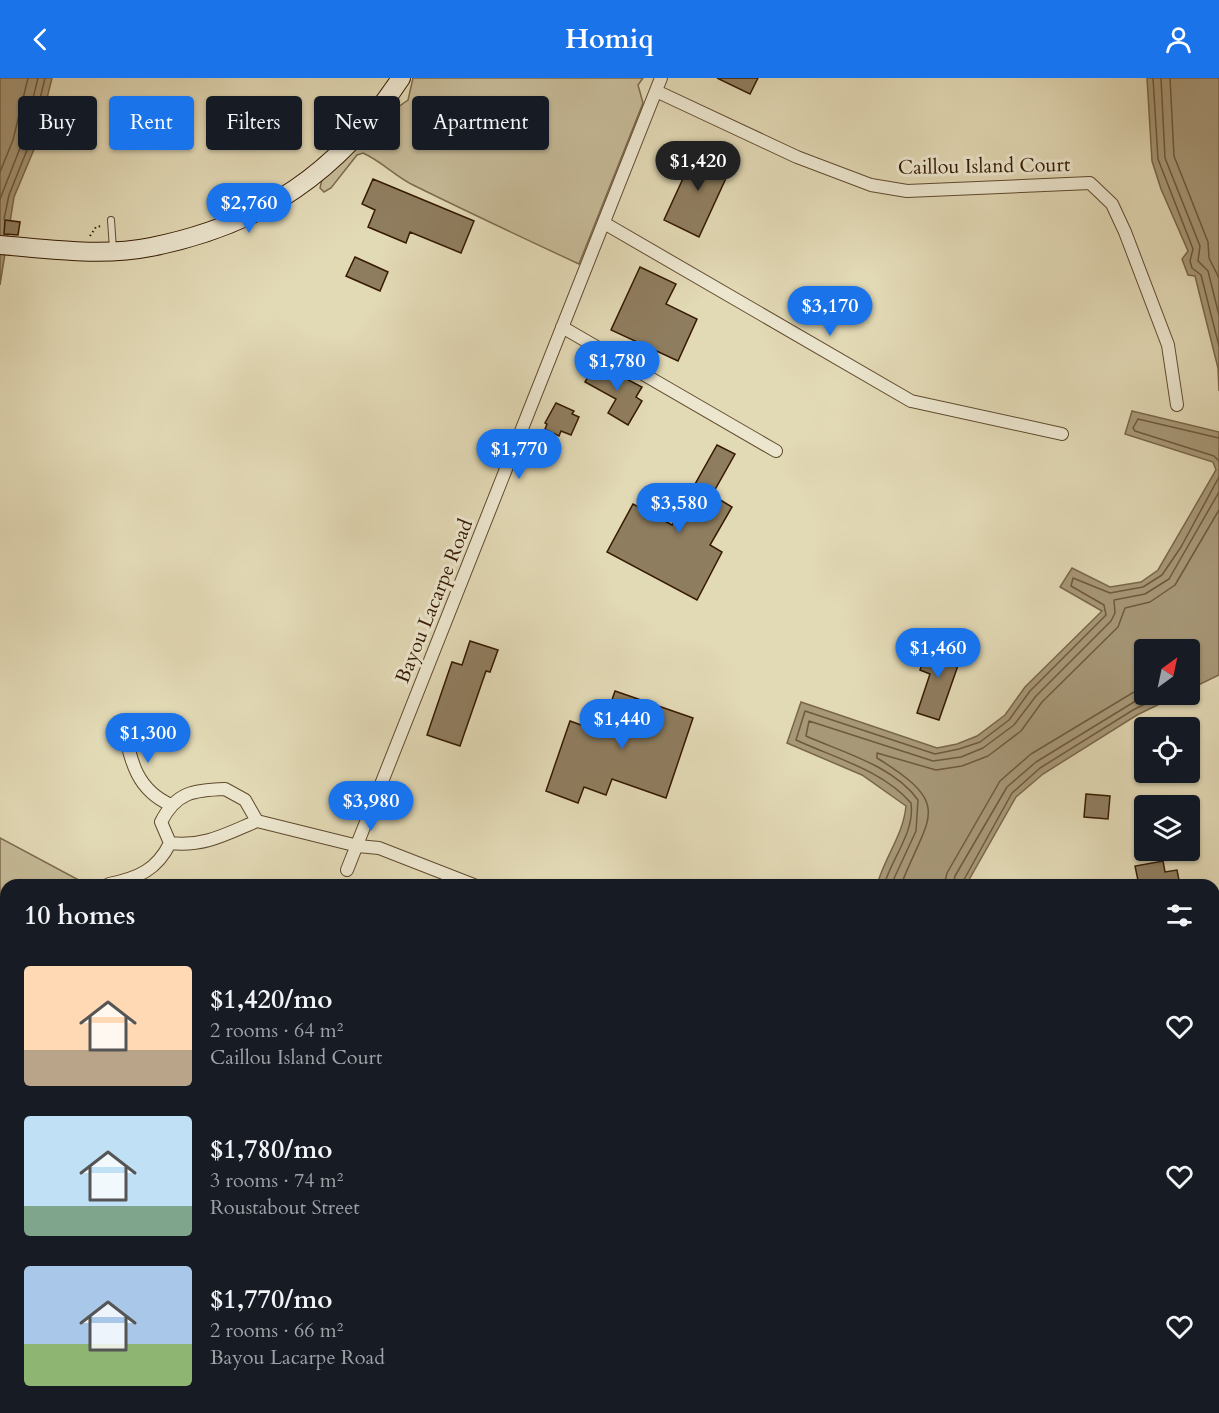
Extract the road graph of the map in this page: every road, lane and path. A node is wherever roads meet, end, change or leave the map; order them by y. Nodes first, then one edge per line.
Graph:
1 (401, 78) edge
2 (661, 78) edge
3 (656, 91) junction
4 (111, 220) dead end
5 (604, 223) junction
6 (0, 245) edge
7 (113, 250) junction
8 (562, 327) junction
9 (1178, 405) dead end
10 (1062, 434) dead end
11 (776, 451) dead end
12 (124, 729) dead end
13 (171, 805) junction
14 (257, 821) junction
15 (170, 843) junction
16 (358, 846) junction
17 (347, 870) dead end
18 (126, 879) edge
19 (459, 879) edge

1 - 7 main road
2 - 3 street, Bayou Lacarpe Road
3 - 5 street, Bayou Lacarpe Road
3 - 9 street, Caillou Island Court
4 - 7 lane
5 - 8 street, Bayou Lacarpe Road
5 - 10 street
6 - 7 main road
8 - 11 street
8 - 16 street, Bayou Lacarpe Road
12 - 13 street
13 - 14 street
13 - 15 street
14 - 15 street
14 - 16 street
15 - 18 street
16 - 17 street, Bayou Lacarpe Road
16 - 19 street

